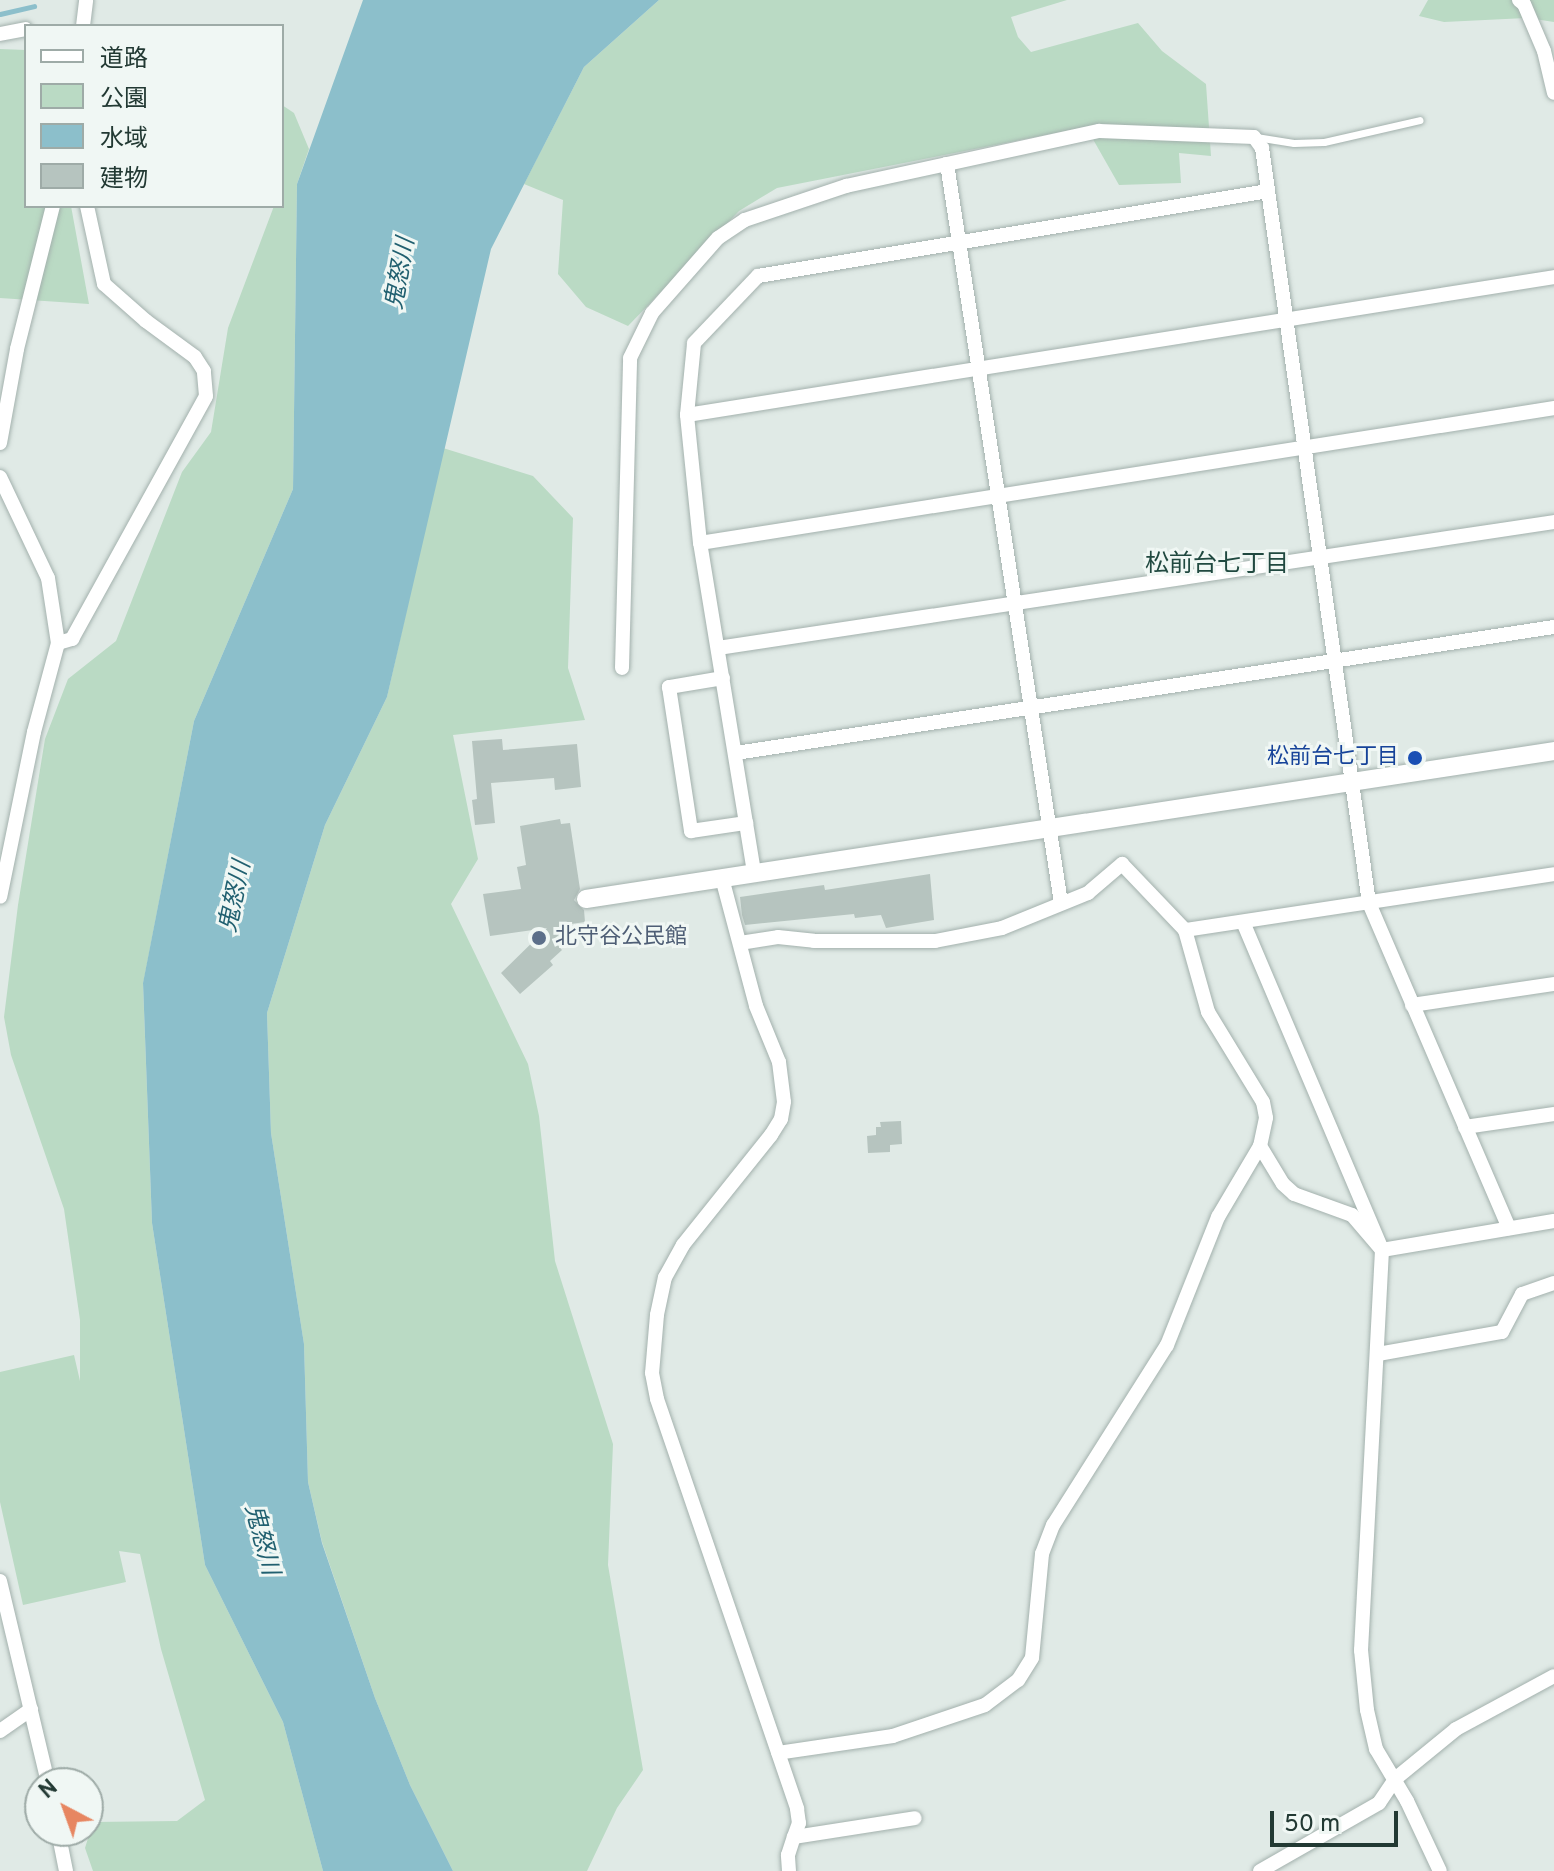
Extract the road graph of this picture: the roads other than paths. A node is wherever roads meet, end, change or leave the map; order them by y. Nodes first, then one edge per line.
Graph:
1 (86, 0) edge
2 (1519, 0) edge
3 (83, 24) edge
4 (24, 29) edge
5 (0, 34) edge
6 (1554, 93) edge
7 (1420, 120) dead end
8 (1254, 137) junction
9 (947, 164) junction
10 (1268, 191) junction
11 (53, 208) edge
12 (87, 208) edge
13 (960, 244) junction
14 (1554, 277) edge
15 (1286, 317) junction
16 (979, 369) junction
17 (1554, 408) edge
18 (687, 415) junction
19 (0, 434) edge
20 (0, 443) edge
21 (1304, 448) junction
22 (0, 477) edge
23 (998, 495) junction
24 (1554, 522) edge
25 (700, 543) junction
26 (1319, 557) junction
27 (1015, 603) junction
28 (1554, 627) edge
29 (58, 643) junction
30 (718, 648) junction
31 (1334, 661) junction
32 (622, 668) dead end
33 (723, 678) junction
34 (1031, 707) junction
35 (1554, 751) edge
36 (736, 753) junction
37 (1351, 781) junction
38 (746, 823) junction
39 (1049, 828) junction
40 (754, 872) junction
41 (1554, 874) edge
42 (722, 878) junction
43 (0, 897) edge
44 (586, 899) dead end
45 (1061, 903) junction
46 (1369, 903) junction
47 (1243, 922) junction
48 (1185, 930) junction
49 (740, 943) junction
50 (1554, 984) edge
51 (1412, 1005) junction
52 (1554, 1114) edge
53 (1465, 1127) junction
54 (1260, 1146) junction
55 (1554, 1221) edge
56 (1509, 1228) junction
57 (1382, 1250) junction
58 (1554, 1283) edge
59 (1378, 1354) junction
60 (0, 1581) edge
61 (1554, 1676) edge
62 (31, 1709) junction
63 (0, 1731) edge
64 (778, 1753) junction
65 (44, 1767) edge
66 (1395, 1779) junction
67 (915, 1818) dead end
68 (794, 1837) junction
69 (61, 1847) edge
70 (66, 1871) edge
71 (789, 1871) edge
72 (1260, 1871) edge
73 (1440, 1871) edge

1 - 3 street
2 - 6 street
4 - 5 street
7 - 8 lane
8 - 9 street
8 - 10 street
9 - 13 street
9 - 32 street
10 - 13 street
10 - 15 street
11 - 19 street
12 - 29 street
13 - 16 street
13 - 18 street
14 - 15 street
15 - 16 street
15 - 21 street
16 - 18 street
16 - 23 street
17 - 21 street
18 - 25 street
19 - 20 street
21 - 23 street
21 - 26 street
22 - 29 street
23 - 25 street
23 - 27 street
24 - 26 street
25 - 30 street
26 - 27 street
26 - 31 street
27 - 30 street
27 - 34 street
28 - 31 street
29 - 43 street
30 - 33 street
31 - 34 street
31 - 37 street
33 - 36 street
33 - 38 street
34 - 36 street
34 - 39 street
35 - 37 street
36 - 38 street
37 - 39 street
37 - 46 street
38 - 40 street
39 - 40 street
39 - 45 street
40 - 42 street
41 - 46 street
42 - 44 street
42 - 49 street
45 - 48 street
45 - 49 street
46 - 47 street
46 - 51 street
47 - 48 street
47 - 57 street
48 - 54 street
49 - 64 street
50 - 51 street
51 - 53 street
52 - 53 street
53 - 56 street
54 - 57 street
54 - 64 street
55 - 56 street
56 - 57 street
57 - 59 street
58 - 59 street
59 - 66 street
60 - 62 street
61 - 66 street
62 - 63 street
62 - 65 street
64 - 68 street
66 - 72 street
66 - 73 street
67 - 68 street
68 - 71 street
69 - 70 street

